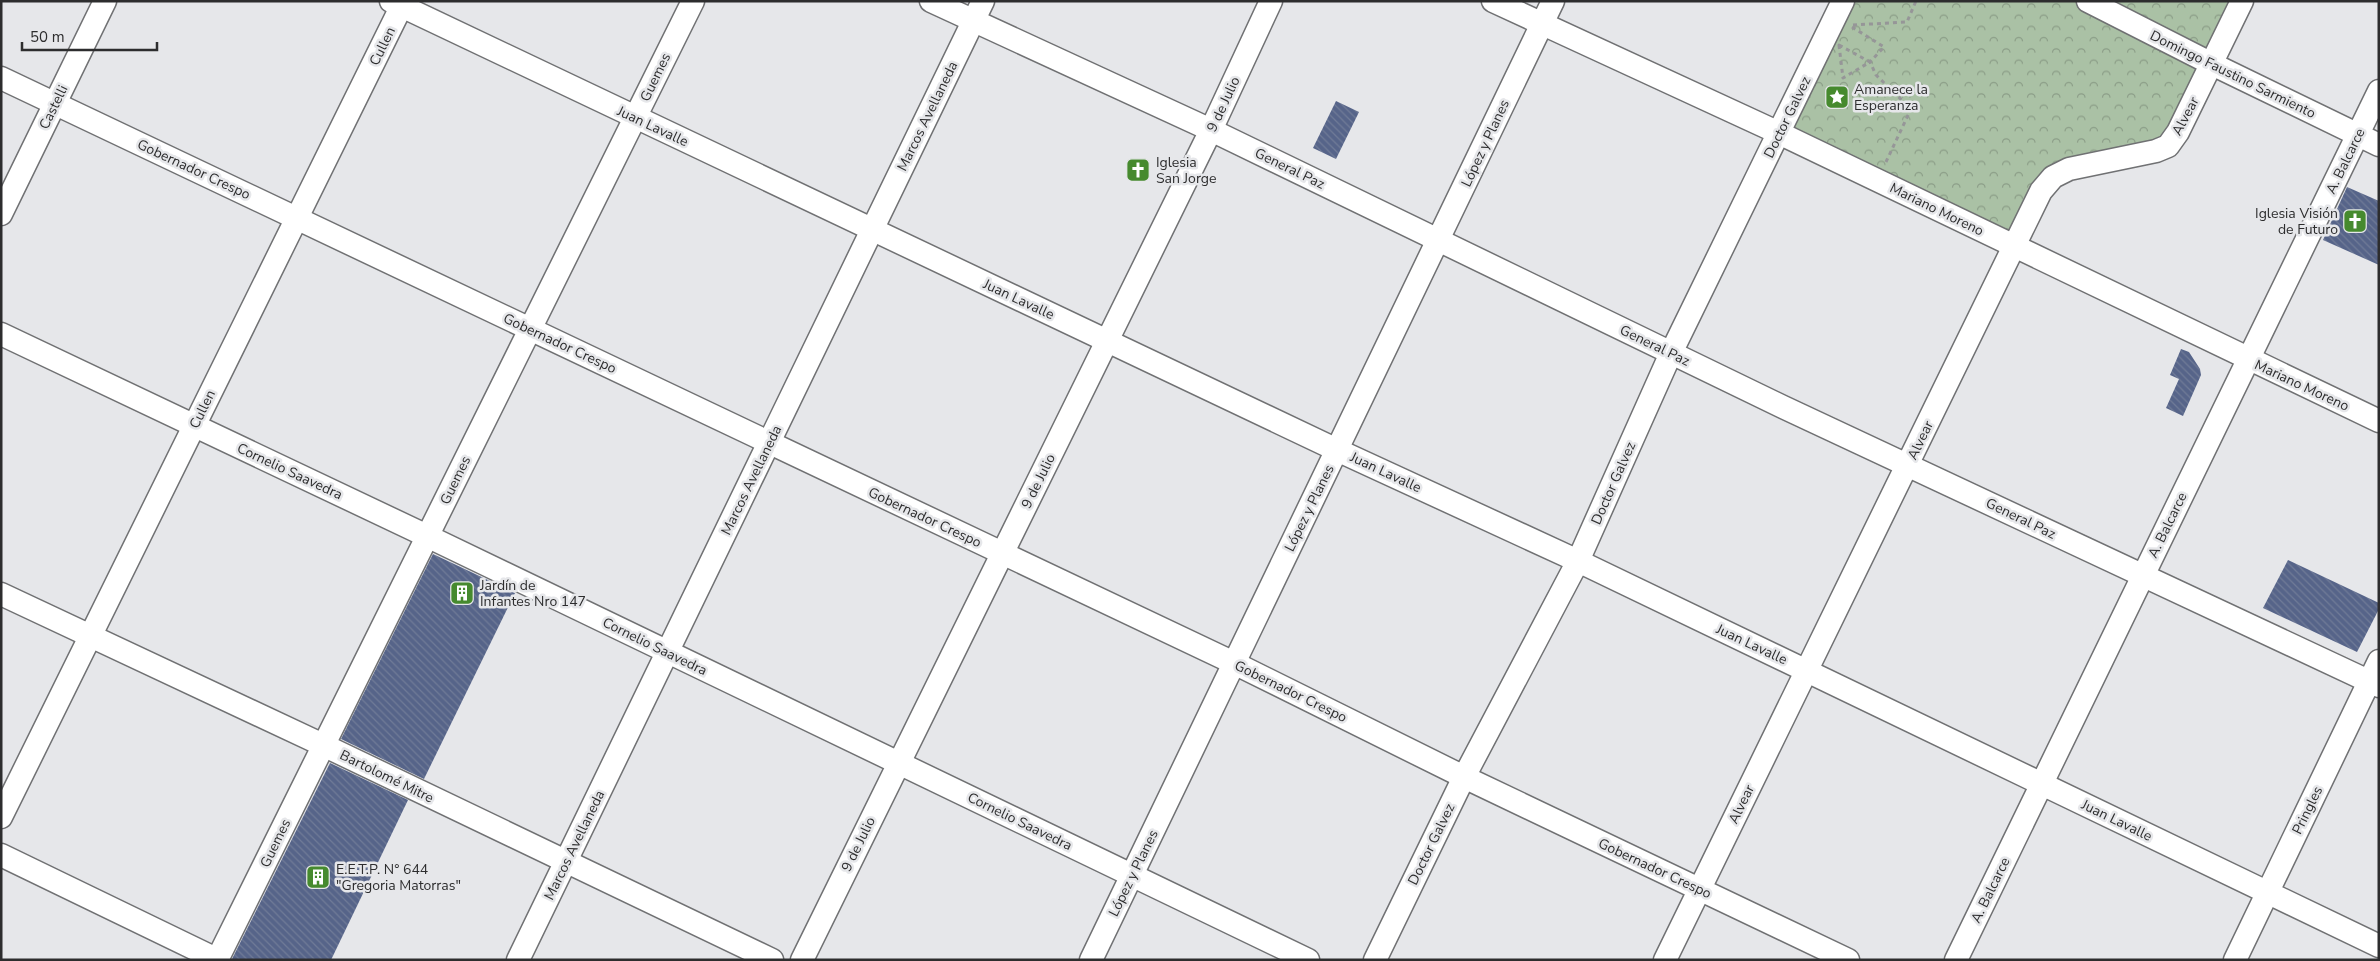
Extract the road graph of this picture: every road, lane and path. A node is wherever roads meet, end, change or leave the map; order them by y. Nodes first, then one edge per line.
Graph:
1 (105, 1) edge
2 (693, 1) edge
3 (931, 1) edge
4 (983, 1) edge
5 (1270, 1) edge
6 (1493, 1) edge
7 (1552, 1) edge
8 (1843, 1) edge
9 (1916, 1) edge
10 (2088, 1) edge
11 (2242, 1) edge
12 (399, 3) edge
13 (973, 21) junction
14 (1542, 24) junction
15 (1870, 62) junction
16 (2212, 64) junction
17 (1, 78) edge
18 (2379, 91) edge
19 (55, 103) junction
20 (636, 117) junction
21 (1211, 130) junction
22 (1779, 132) junction
23 (2358, 135) junction
24 (2379, 145) edge
25 (1877, 180) junction
26 (1, 214) edge
27 (296, 218) junction
28 (872, 230) junction
29 (1439, 240) junction
30 (2014, 247) junction
31 (530, 329) junction
32 (1, 334) edge
33 (1107, 341) junction
34 (1671, 353) junction
35 (2248, 359) junction
36 (2379, 421) edge
37 (194, 425) junction
38 (769, 443) junction
39 (1337, 450) junction
40 (1908, 464) junction
41 (427, 536) junction
42 (1002, 553) junction
43 (1578, 561) junction
44 (2142, 577) junction
45 (1, 594) edge
46 (90, 636) junction
47 (668, 652) junction
48 (2379, 661) edge
49 (1234, 663) junction
50 (1807, 670) junction
51 (2374, 684) edge
52 (323, 745) junction
53 (899, 762) junction
54 (1464, 777) junction
55 (2042, 784) junction
56 (1, 818) edge
57 (1, 855) edge
58 (566, 861) junction
59 (1132, 875) junction
60 (1700, 889) junction
61 (2267, 892) junction
62 (2379, 946) edge
63 (217, 960) edge
64 (518, 960) edge
65 (772, 960) edge
66 (802, 960) edge
67 (1091, 960) edge
68 (1308, 960) edge
69 (1375, 960) edge
70 (1665, 960) edge
71 (1848, 960) edge
72 (1956, 960) edge
73 (2235, 960) edge

1 - 19 street, Castelli
2 - 20 street, Guemes
3 - 13 street, General Paz
4 - 13 street, Marcos Avellaneda
5 - 21 street, 9 de Julio
6 - 14 street, Mariano Moreno
7 - 14 street, López y Planes
8 - 22 street, Doctor Galvez
9 - 15 path
10 - 16 street, Domingo Faustino Sarmiento
11 - 16 street, Alvear
12 - 20 street, Juan Lavalle
12 - 27 street, Cullen
13 - 21 street, General Paz
13 - 28 street, Marcos Avellaneda
14 - 22 street, Mariano Moreno
14 - 29 street, López y Planes
15 - 15 path
15 - 25 path
16 - 23 street, Domingo Faustino Sarmiento
16 - 30 street, Alvear
17 - 19 street, Gobernador Crespo
18 - 23 street, A. Balcarce
19 - 26 street, Castelli
19 - 27 street, Gobernador Crespo
20 - 28 street, Juan Lavalle
20 - 31 street, Guemes
21 - 29 street, General Paz
21 - 33 street, 9 de Julio
22 - 25 street, Mariano Moreno
22 - 34 street, Doctor Galvez
23 - 24 street, Domingo Faustino Sarmiento
23 - 35 street, A. Balcarce
25 - 30 street, Mariano Moreno
27 - 31 street, Gobernador Crespo
27 - 37 street, Cullen
28 - 33 street, Juan Lavalle
28 - 38 street, Marcos Avellaneda
29 - 34 street, General Paz
29 - 39 street, López y Planes
30 - 35 street, Mariano Moreno
30 - 40 street, Alvear
31 - 38 street, Gobernador Crespo
31 - 41 street, Guemes
32 - 37 street, Cornelio Saavedra
33 - 39 street, Juan Lavalle
33 - 42 street, 9 de Julio
34 - 40 street, General Paz
34 - 43 street, Doctor Galvez
35 - 36 street, Mariano Moreno
35 - 44 street, A. Balcarce
37 - 41 street, Cornelio Saavedra
37 - 46 street, Cullen
38 - 42 street, Gobernador Crespo
38 - 47 street, Marcos Avellaneda
39 - 43 street, Juan Lavalle
39 - 49 street, López y Planes
40 - 44 street, General Paz
40 - 50 street, Alvear
41 - 47 street, Cornelio Saavedra
41 - 52 street, Guemes
42 - 49 street, Gobernador Crespo
42 - 53 street, 9 de Julio
43 - 50 street, Juan Lavalle
43 - 54 street, Doctor Galvez
44 - 51 street, General Paz
44 - 55 street, A. Balcarce
45 - 46 street, Bartolomé Mitre
46 - 52 street, Bartolomé Mitre
46 - 56 street, Cullen
47 - 53 street, Cornelio Saavedra
47 - 58 street, Marcos Avellaneda
48 - 51 street, Pringles
49 - 54 street, Gobernador Crespo
49 - 59 street, López y Planes
50 - 55 street, Juan Lavalle
50 - 60 street, Alvear
51 - 61 street, Pringles
52 - 58 street, Bartolomé Mitre
52 - 63 street, Guemes
53 - 59 street, Cornelio Saavedra
53 - 66 street, 9 de Julio
54 - 60 street, Gobernador Crespo
54 - 69 street, Doctor Galvez
55 - 61 street, Juan Lavalle
55 - 72 street, A. Balcarce
57 - 63 street
58 - 64 street, Marcos Avellaneda
58 - 65 street, Bartolomé Mitre
59 - 67 street, López y Planes
59 - 68 street, Cornelio Saavedra
60 - 70 street, Alvear
60 - 71 street, Gobernador Crespo
61 - 62 street, Juan Lavalle
61 - 73 street, Pringles

